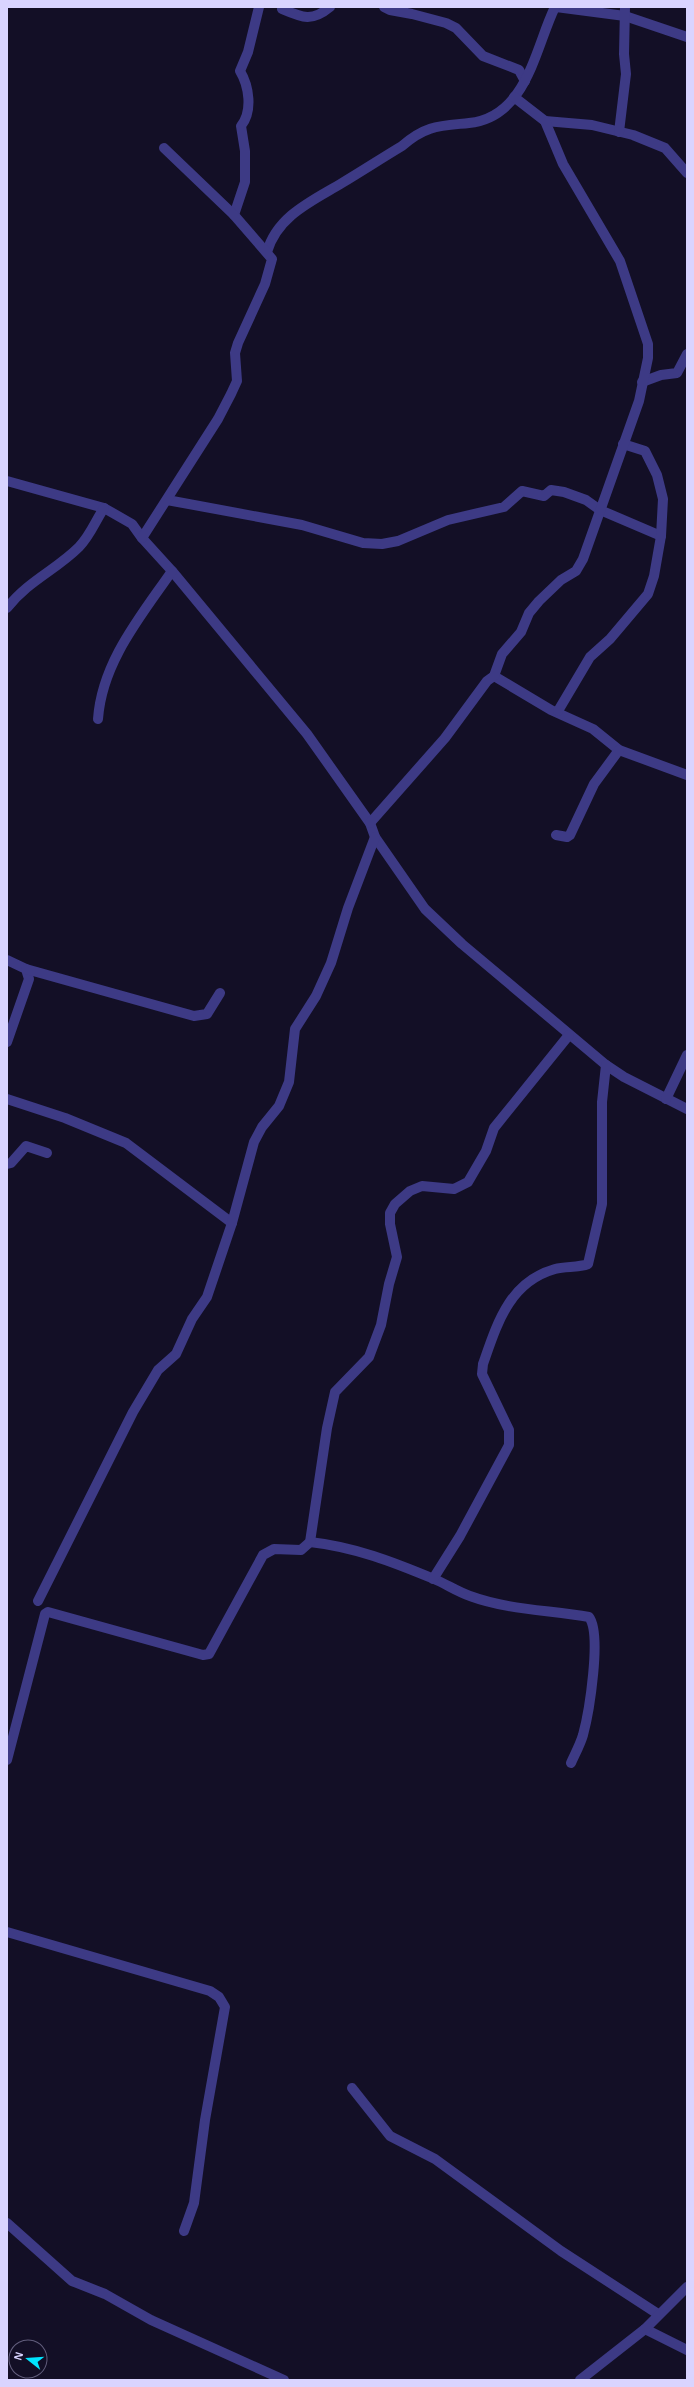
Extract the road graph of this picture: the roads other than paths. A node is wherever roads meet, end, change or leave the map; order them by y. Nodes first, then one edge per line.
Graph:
1 (259, 7) edge
2 (293, 7) edge
3 (330, 7) edge
4 (384, 7) edge
5 (556, 7) edge
6 (281, 8) edge
7 (625, 12) edge
8 (687, 37) edge
9 (525, 81) junction
10 (514, 97) junction
11 (545, 121) junction
12 (619, 132) junction
13 (164, 148) dead end
14 (687, 173) edge
15 (234, 215) junction
16 (266, 252) junction
17 (687, 354) edge
18 (642, 382) junction
19 (623, 444) junction
20 (7, 481) edge
21 (167, 500) junction
22 (104, 508) junction
23 (600, 510) junction
24 (661, 536) junction
25 (142, 538) junction
26 (172, 571) junction
27 (7, 608) edge
28 (494, 676) junction
29 (558, 711) junction
30 (98, 719) dead end
31 (619, 750) junction
32 (687, 775) edge
33 (370, 823) junction
34 (556, 835) dead end
35 (375, 837) junction
36 (7, 960) edge
37 (26, 969) junction
38 (220, 993) dead end
39 (569, 1035) junction
40 (7, 1042) edge
41 (687, 1055) edge
42 (606, 1065) junction
43 (7, 1099) edge
44 (666, 1100) junction
45 (687, 1109) edge
46 (48, 1153) dead end
47 (7, 1164) edge
48 (232, 1222) junction
49 (310, 1542) junction
50 (433, 1579) junction
51 (38, 1601) dead end
52 (7, 1760) edge
53 (571, 1763) dead end
54 (7, 1932) edge
55 (352, 2088) dead end
56 (7, 2223) edge
57 (184, 2231) dead end
58 (687, 2287) edge
59 (658, 2314) junction
60 (645, 2329) junction
61 (687, 2350) edge
62 (284, 2380) edge
63 (580, 2380) edge

1 - 15 street
2 - 6 street
3 - 6 street
4 - 9 street
5 - 7 street
5 - 9 street
7 - 8 street
7 - 12 street
9 - 10 street
10 - 11 street
10 - 16 street
11 - 12 street
11 - 18 street
12 - 14 street
13 - 15 street
15 - 16 street
16 - 21 street
17 - 18 street
18 - 19 street
19 - 23 street
19 - 24 street
20 - 22 street
21 - 23 street
21 - 25 street
22 - 25 street
22 - 27 street
23 - 24 street
23 - 28 street
24 - 29 street
25 - 26 street
26 - 30 street
26 - 33 street
28 - 29 street
28 - 33 street
29 - 31 street
31 - 32 street
31 - 34 street
33 - 35 street
35 - 39 street
35 - 48 street
36 - 37 street
37 - 38 street
37 - 40 street
39 - 42 street
39 - 49 street
41 - 44 street
42 - 44 street
42 - 50 street
43 - 48 street
44 - 45 street
46 - 47 street
48 - 51 street
49 - 50 street
49 - 52 street
50 - 53 street
54 - 57 street
55 - 59 street
56 - 62 street
58 - 59 street
59 - 60 street
60 - 61 street
60 - 63 street

